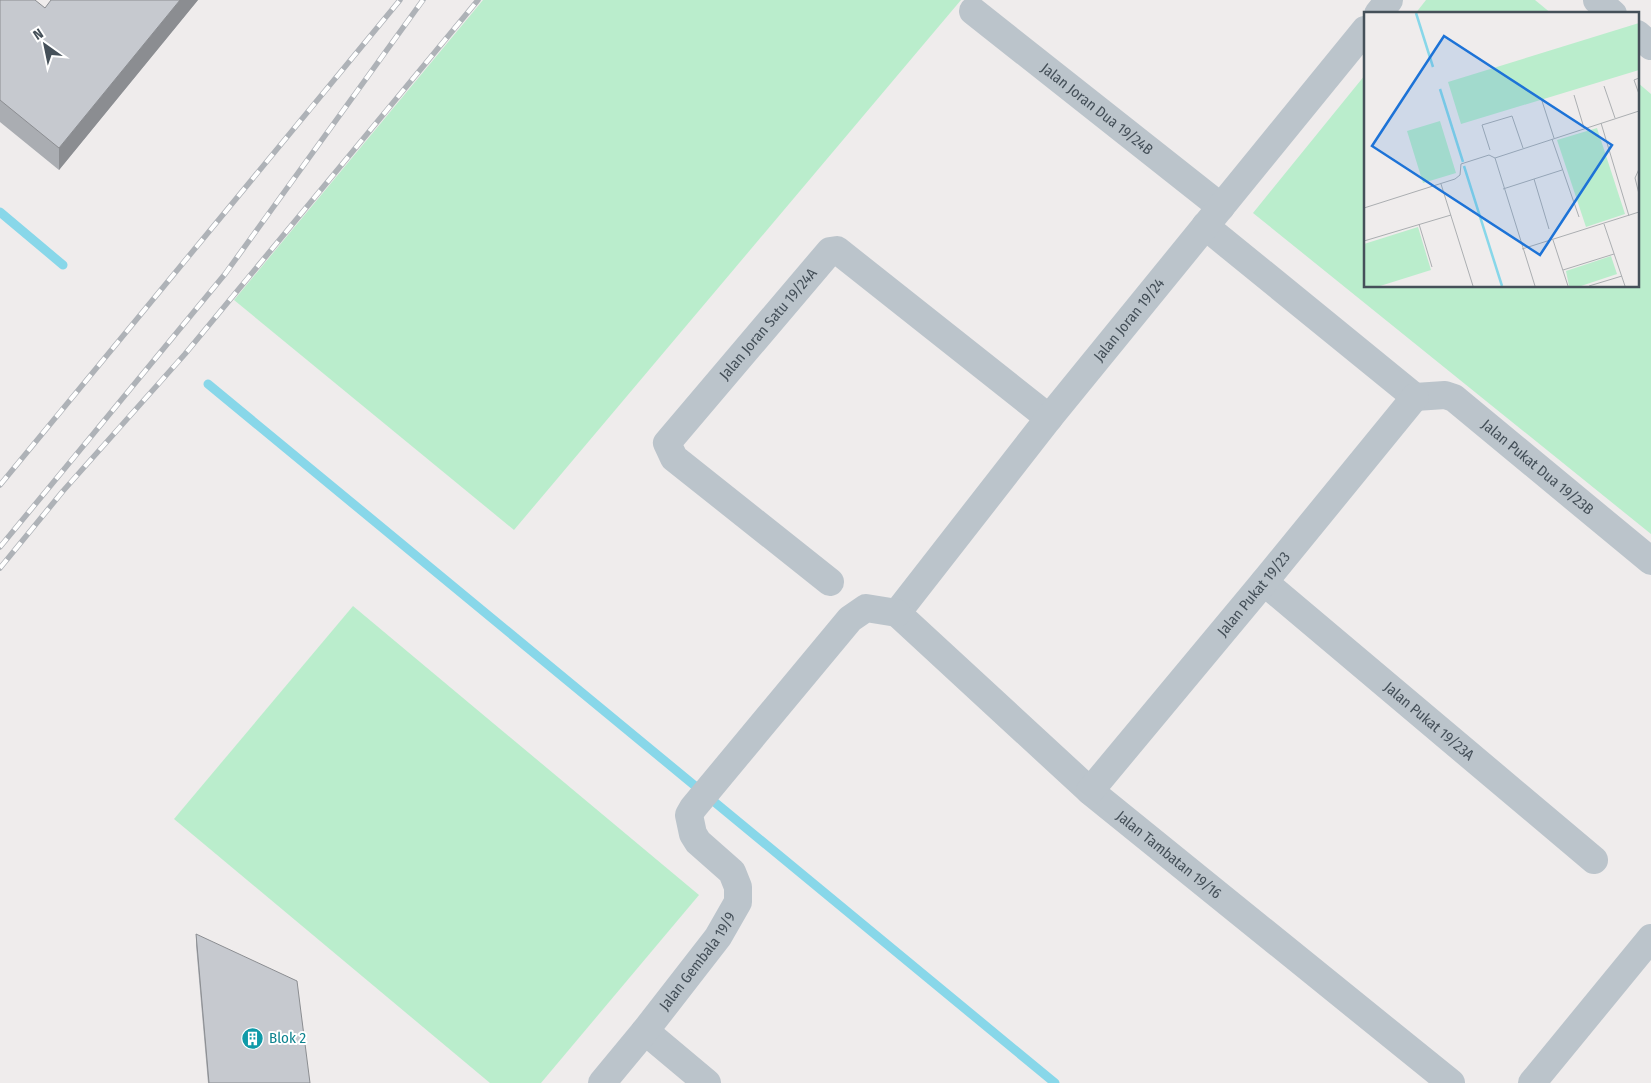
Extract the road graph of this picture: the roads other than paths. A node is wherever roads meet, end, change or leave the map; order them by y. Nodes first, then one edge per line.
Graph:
1 (1597, 0) edge
2 (972, 11) dead end
3 (1611, 12) edge
4 (1364, 31) edge
5 (1638, 35) edge
6 (1651, 46) edge
7 (1213, 217) junction
8 (1415, 397) junction
9 (1050, 418) junction
10 (1651, 561) edge
11 (830, 582) dead end
12 (1264, 582) junction
13 (897, 613) junction
14 (1090, 791) junction
15 (1594, 860) dead end
16 (1651, 938) edge
17 (645, 1031) junction
18 (602, 1083) edge
19 (707, 1083) edge
20 (1451, 1083) edge
21 (1532, 1083) edge

1 - 3 street
2 - 7 street, Jalan Joran Dua 19/24B
4 - 7 street, Jalan Joran 19/24
5 - 6 street
7 - 8 street, Jalan Joran Dua 19/24B
7 - 9 street, Jalan Joran 19/24
8 - 10 street, Jalan Pukat Dua 19/23B
8 - 12 street, Jalan Pukat 19/23
9 - 11 street, Jalan Joran Satu 19/24A
9 - 13 street, Jalan Joran 19/24
12 - 14 street, Jalan Pukat 19/23
12 - 15 street, Jalan Pukat 19/23A
13 - 14 street, Jalan Tambatan 19/16
13 - 17 street, Jalan Gembala 19/9
14 - 20 street, Jalan Tambatan 19/16
16 - 21 street
17 - 18 street, Jalan Gembala 19/9
17 - 19 street

